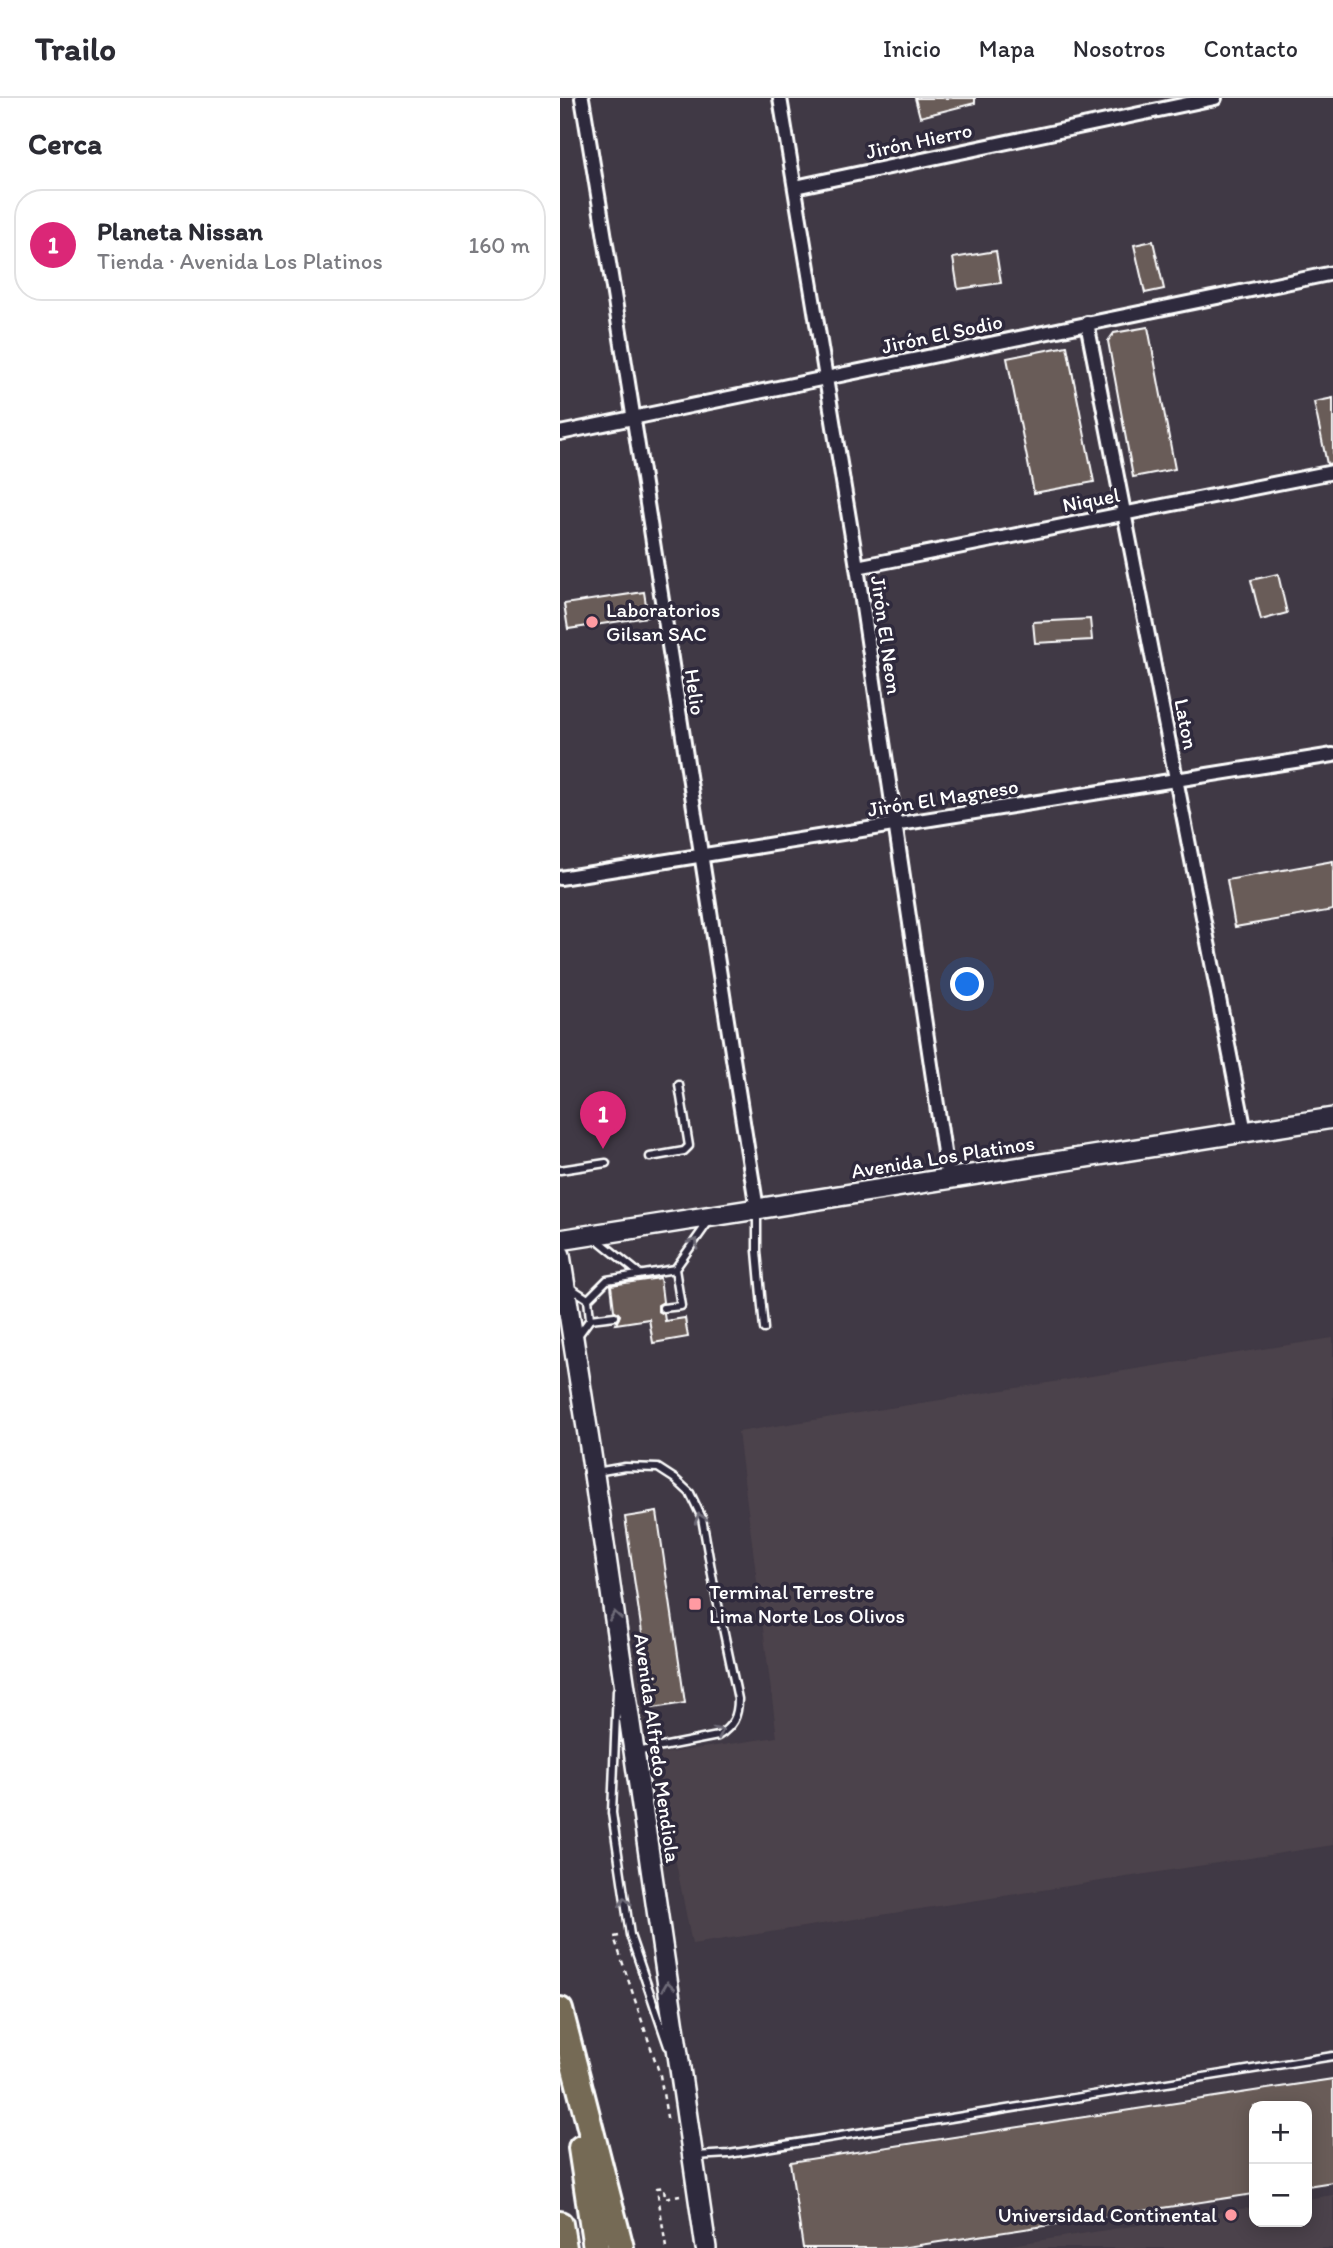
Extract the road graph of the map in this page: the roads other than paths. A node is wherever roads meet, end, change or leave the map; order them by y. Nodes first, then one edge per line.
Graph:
1 (582, 98) edge
2 (780, 98) edge
3 (1215, 98) edge
4 (795, 187) junction
5 (1333, 273) edge
6 (1087, 323) junction
7 (827, 379) junction
8 (635, 418) junction
9 (560, 433) edge
10 (1333, 472) edge
11 (1124, 513) junction
12 (857, 567) junction
13 (1333, 755) edge
14 (1177, 780) junction
15 (895, 825) junction
16 (700, 856) junction
17 (560, 878) edge
18 (679, 1085) dead end
19 (1333, 1118) edge
20 (1245, 1132) junction
21 (650, 1157) dead end
22 (606, 1163) dead end
23 (560, 1170) edge
24 (948, 1179) junction
25 (757, 1209) junction
26 (712, 1217) junction
27 (593, 1235) junction
28 (560, 1240) edge
29 (560, 1255) edge
30 (675, 1269) junction
31 (640, 1274) junction
32 (565, 1284) junction
33 (588, 1299) junction
34 (663, 1308) dead end
35 (615, 1315) dead end
36 (590, 1319) junction
37 (764, 1329) dead end
38 (574, 1341) junction
39 (594, 1472) junction
40 (619, 1644) junction
41 (634, 1752) junction
42 (560, 2012) edge
43 (1333, 2056) edge
44 (682, 2087) junction
45 (692, 2157) junction
46 (560, 2224) edge
47 (564, 2248) edge
48 (596, 2248) edge
49 (621, 2248) edge
50 (706, 2248) edge

1 - 8 street, Helio
2 - 4 street, Jirón El Neon
3 - 4 street, Jirón Hierro
4 - 7 street, Jirón El Neon
5 - 6 street, Jirón El Sodio
6 - 7 street, Jirón El Sodio
6 - 11 street, Laton
7 - 8 street, Jirón El Sodio
7 - 12 street, Jirón El Neon
8 - 9 street, Jirón El Sodio
8 - 16 street, Helio
10 - 11 street, Niquel
11 - 12 street, Niquel
11 - 14 street, Laton
12 - 15 street, Jirón El Neon
13 - 14 street, Jirón El Magneso
14 - 15 street, Jirón El Magneso
14 - 20 street, Laton
15 - 16 street, Jirón El Magneso
15 - 24 street, Jirón El Neon
16 - 17 street, Jirón El Magneso
16 - 25 street, Helio
18 - 21 lane
19 - 20 main road, Avenida Los Platinos
20 - 24 main road, Avenida Los Platinos
22 - 23 lane
24 - 25 main road, Avenida Los Platinos
25 - 26 main road, Avenida Los Platinos
25 - 37 lane
26 - 27 main road, Avenida Los Platinos
30 -> 26 lane
27 - 28 main road, Avenida Los Platinos
27 - 31 lane
29 - 32 main road, Avenida Alfredo Mendiola
30 - 31 lane
30 - 34 lane
31 - 33 lane
32 - 33 lane
32 - 38 main road, Avenida Alfredo Mendiola
33 - 36 lane
35 - 36 lane
36 - 38 lane
38 - 39 main road, Avenida Alfredo Mendiola
40 -> 39 main road, Avenida Alfredo Mendiola
41 -> 39 lane
40 - 41 main road, Avenida Alfredo Mendiola
44 -> 40 lane
44 -> 41 main road, Avenida Alfredo Mendiola
42 - 48 highway
42 - 49 highway
43 - 45 lane
44 - 45 main road, Avenida Alfredo Mendiola
45 - 50 main road, Avenida Alfredo Mendiola
46 - 47 highway

